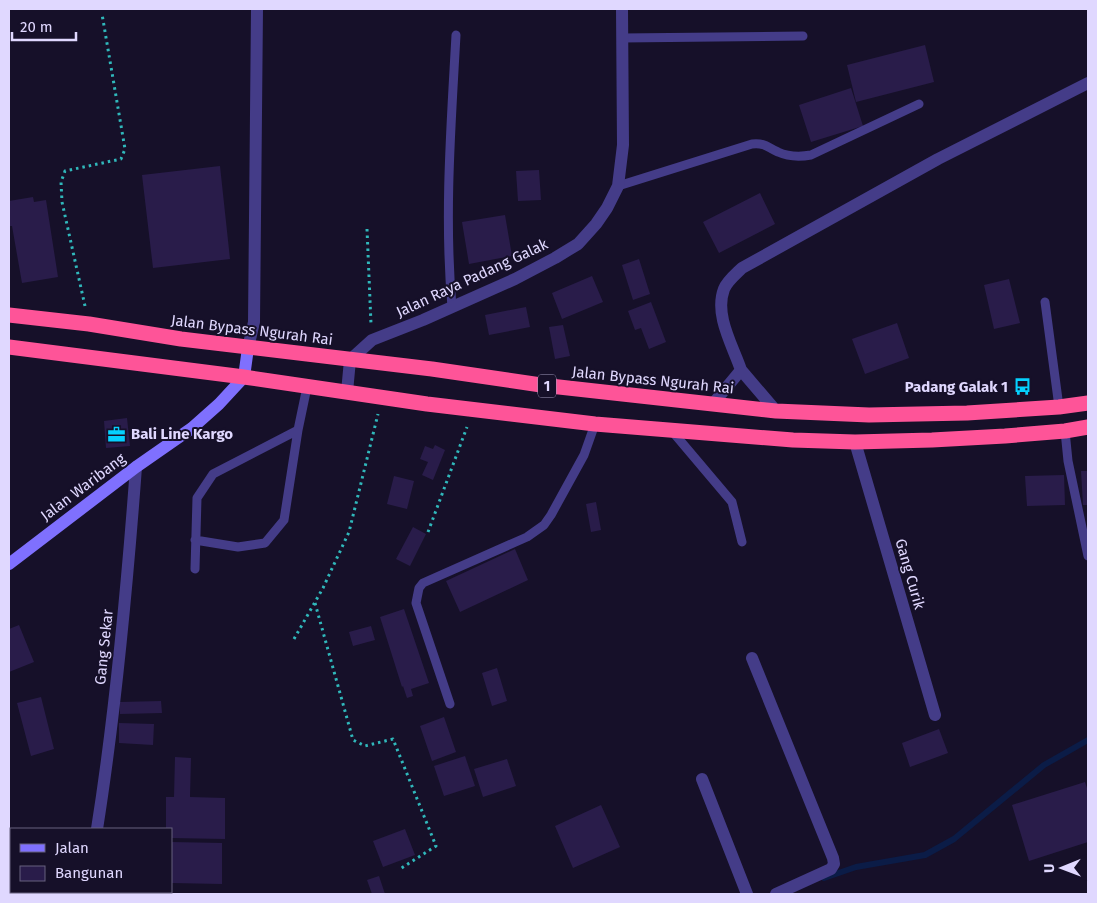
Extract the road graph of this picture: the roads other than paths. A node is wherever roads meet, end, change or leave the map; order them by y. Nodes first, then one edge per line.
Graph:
1 (257, 9) edge
2 (622, 9) edge
3 (456, 35) dead end
4 (803, 36) dead end
5 (622, 38) junction
6 (1088, 84) edge
7 (919, 104) dead end
8 (618, 186) junction
9 (1045, 302) dead end
10 (452, 307) junction
11 (9, 315) edge
12 (9, 347) edge
13 (248, 348) junction
14 (350, 360) junction
15 (741, 370) junction
16 (244, 377) junction
17 (307, 387) junction
18 (347, 392) junction
19 (1088, 403) edge
20 (712, 405) junction
21 (1059, 407) junction
22 (776, 411) junction
23 (595, 424) junction
24 (1088, 427) edge
25 (298, 430) junction
26 (671, 430) junction
27 (1065, 431) junction
28 (855, 442) junction
29 (136, 468) junction
30 (195, 540) junction
31 (742, 542) dead end
32 (1088, 556) edge
33 (9, 564) edge
34 (195, 569) dead end
35 (752, 658) dead end
36 (450, 704) dead end
37 (935, 715) dead end
38 (702, 779) dead end
39 (97, 828) edge
40 (747, 894) edge
41 (776, 894) edge

1 - 13 street
2 - 5 street, Jalan Raya Padang Galak
3 - 10 lane
4 - 5 lane
5 - 8 street, Jalan Raya Padang Galak
6 - 15 street
7 - 8 lane
8 - 10 street, Jalan Raya Padang Galak
9 - 21 lane
10 - 14 street, Jalan Raya Padang Galak
11 - 13 highway, Jalan Bypass Ngurah Rai / 1
12 - 16 highway, 1
13 - 14 highway, Jalan Bypass Ngurah Rai / 1
13 - 16 street
14 - 18 street
14 - 20 highway, Jalan Bypass Ngurah Rai / 1
15 - 20 street
15 - 22 street
16 - 17 highway, 1
16 - 29 street, Jalan Waribang
17 - 18 highway, 1
17 - 25 lane
18 - 23 highway, 1
19 - 21 highway, Jalan Bypass Ngurah Rai / 1
20 - 22 highway, Jalan Bypass Ngurah Rai / 1
21 - 22 highway, Jalan Bypass Ngurah Rai / 1
23 - 26 highway, 1
23 - 36 lane
24 - 27 highway, 1
25 - 30 lane
25 - 30 lane
26 - 28 highway, 1
26 - 31 lane
27 - 28 highway, 1
27 - 32 lane
28 - 37 street, Gang Curik
29 - 33 street, Jalan Waribang
29 - 39 street, Gang Sekar
30 - 34 lane
35 - 41 street
38 - 40 street

